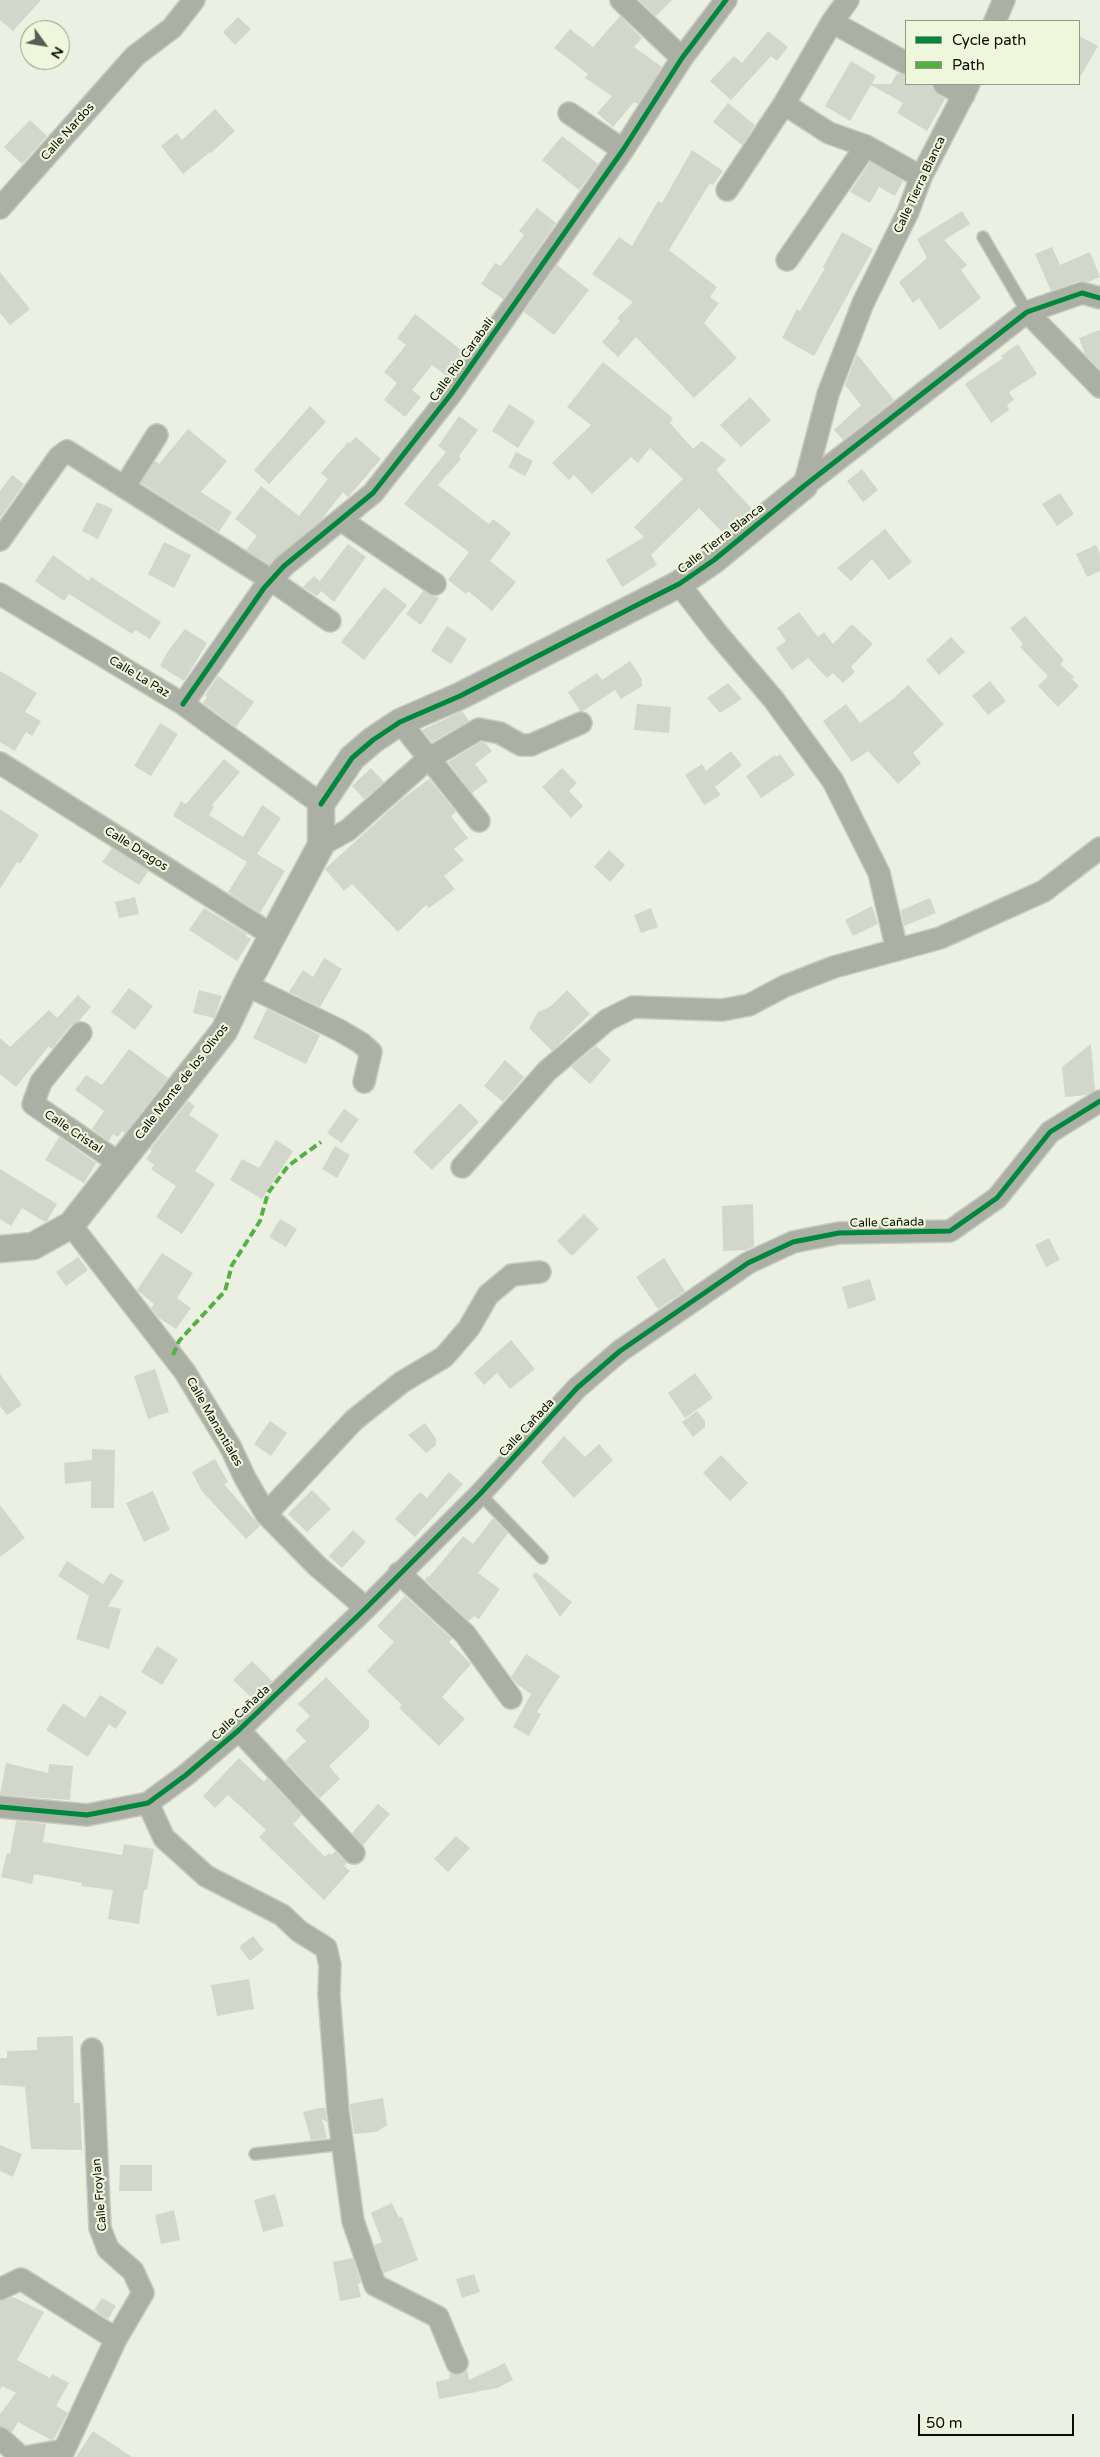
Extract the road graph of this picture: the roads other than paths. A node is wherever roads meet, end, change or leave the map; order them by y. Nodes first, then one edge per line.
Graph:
1 (194, 0) edge
2 (621, 0) edge
3 (726, 0) edge
4 (848, 0) edge
5 (1004, 0) edge
6 (995, 20) edge
7 (832, 22) junction
8 (682, 58) junction
9 (905, 62) edge
10 (948, 85) edge
11 (966, 89) edge
12 (784, 104) junction
13 (569, 113) dead end
14 (866, 146) junction
15 (623, 150) junction
16 (921, 177) junction
17 (727, 190) dead end
18 (0, 208) edge
19 (983, 237) dead end
20 (788, 260) dead end
21 (1100, 298) edge
22 (1027, 312) junction
23 (1100, 387) edge
24 (157, 435) dead end
25 (126, 486) junction
26 (804, 486) junction
27 (341, 520) junction
28 (0, 540) edge
29 (271, 580) junction
30 (435, 584) dead end
31 (679, 584) junction
32 (0, 594) edge
33 (330, 621) dead end
34 (183, 704) junction
35 (400, 722) junction
36 (581, 723) dead end
37 (428, 759) junction
38 (0, 763) edge
39 (321, 804) junction
40 (479, 821) dead end
41 (321, 846) junction
42 (1100, 848) edge
43 (272, 935) junction
44 (897, 950) junction
45 (246, 985) junction
46 (82, 1034) dead end
47 (364, 1082) dead end
48 (1100, 1101) edge
49 (119, 1163) junction
50 (462, 1168) dead end
51 (71, 1225) junction
52 (0, 1249) edge
53 (540, 1272) dead end
54 (480, 1494) junction
55 (266, 1514) junction
56 (542, 1558) dead end
57 (399, 1573) junction
58 (366, 1608) junction
59 (511, 1698) dead end
60 (239, 1730) junction
61 (148, 1803) junction
62 (0, 1807) edge
63 (354, 1853) dead end
64 (92, 2049) dead end
65 (343, 2144) junction
66 (256, 2154) dead end
67 (0, 2289) edge
68 (116, 2338) junction
69 (457, 2363) dead end
70 (0, 2438) edge
71 (63, 2454) edge
72 (21, 2457) edge
73 (25, 2457) edge

1 - 18 street, Calle Nardos
2 - 8 street
3 - 8 street, Calle Río Carabalí
4 - 7 street
5 - 6 street
7 - 9 street
7 - 12 street
8 - 15 street, Calle Río Carabalí
10 - 11 street
11 - 16 street, Calle Tierra Blanca
12 - 14 street
12 - 17 street
13 - 15 street
14 - 16 street
14 - 20 street
15 - 27 street, Calle Río Carabalí
16 - 26 street, Calle Tierra Blanca
19 - 22 lane
21 - 22 street, Calle Tierra Blanca
22 - 23 street
22 - 26 street, Calle Tierra Blanca
24 - 25 street
25 - 28 street
25 - 29 street
26 - 31 street, Calle Tierra Blanca
27 - 29 street, Calle Río Carabalí
27 - 30 street
29 - 33 street
29 - 34 street, Calle Río Carabalí
31 - 35 street, Calle Tierra Blanca
31 - 44 street
32 - 34 street, Calle La Paz
34 - 39 street, Calle La Paz
35 - 37 street
35 - 39 street, Calle Tierra Blanca
36 - 37 street
37 - 40 street
37 - 41 street
38 - 43 street, Calle Dragos
39 - 41 street, Calle Monte de los Olivos
41 - 43 street, Calle Monte de los Olivos
42 - 44 street
43 - 45 street, Calle Monte de los Olivos
44 - 50 street
45 - 47 street
45 - 49 street, Calle Monte de los Olivos
46 - 49 street, Calle Cristal
48 - 54 street, Calle Cañada
49 - 51 street, Calle Monte de los Olivos
51 - 52 street, Calle Monte de los Olivos
51 - 55 street, Calle Manantiales
53 - 55 street
54 - 56 lane
54 - 57 street, Calle Cañada
55 - 58 street, Calle Manantiales
57 - 58 street, Calle Cañada
57 - 59 street
58 - 60 street, Calle Cañada
60 - 61 street, Calle Cañada
60 - 63 street
61 - 62 street, Calle Cañada
61 - 65 street
64 - 68 street, Calle Froylan
65 - 66 lane
65 - 69 street
67 - 68 street
68 - 71 street, Calle Froylan
70 - 72 street
71 - 73 street

